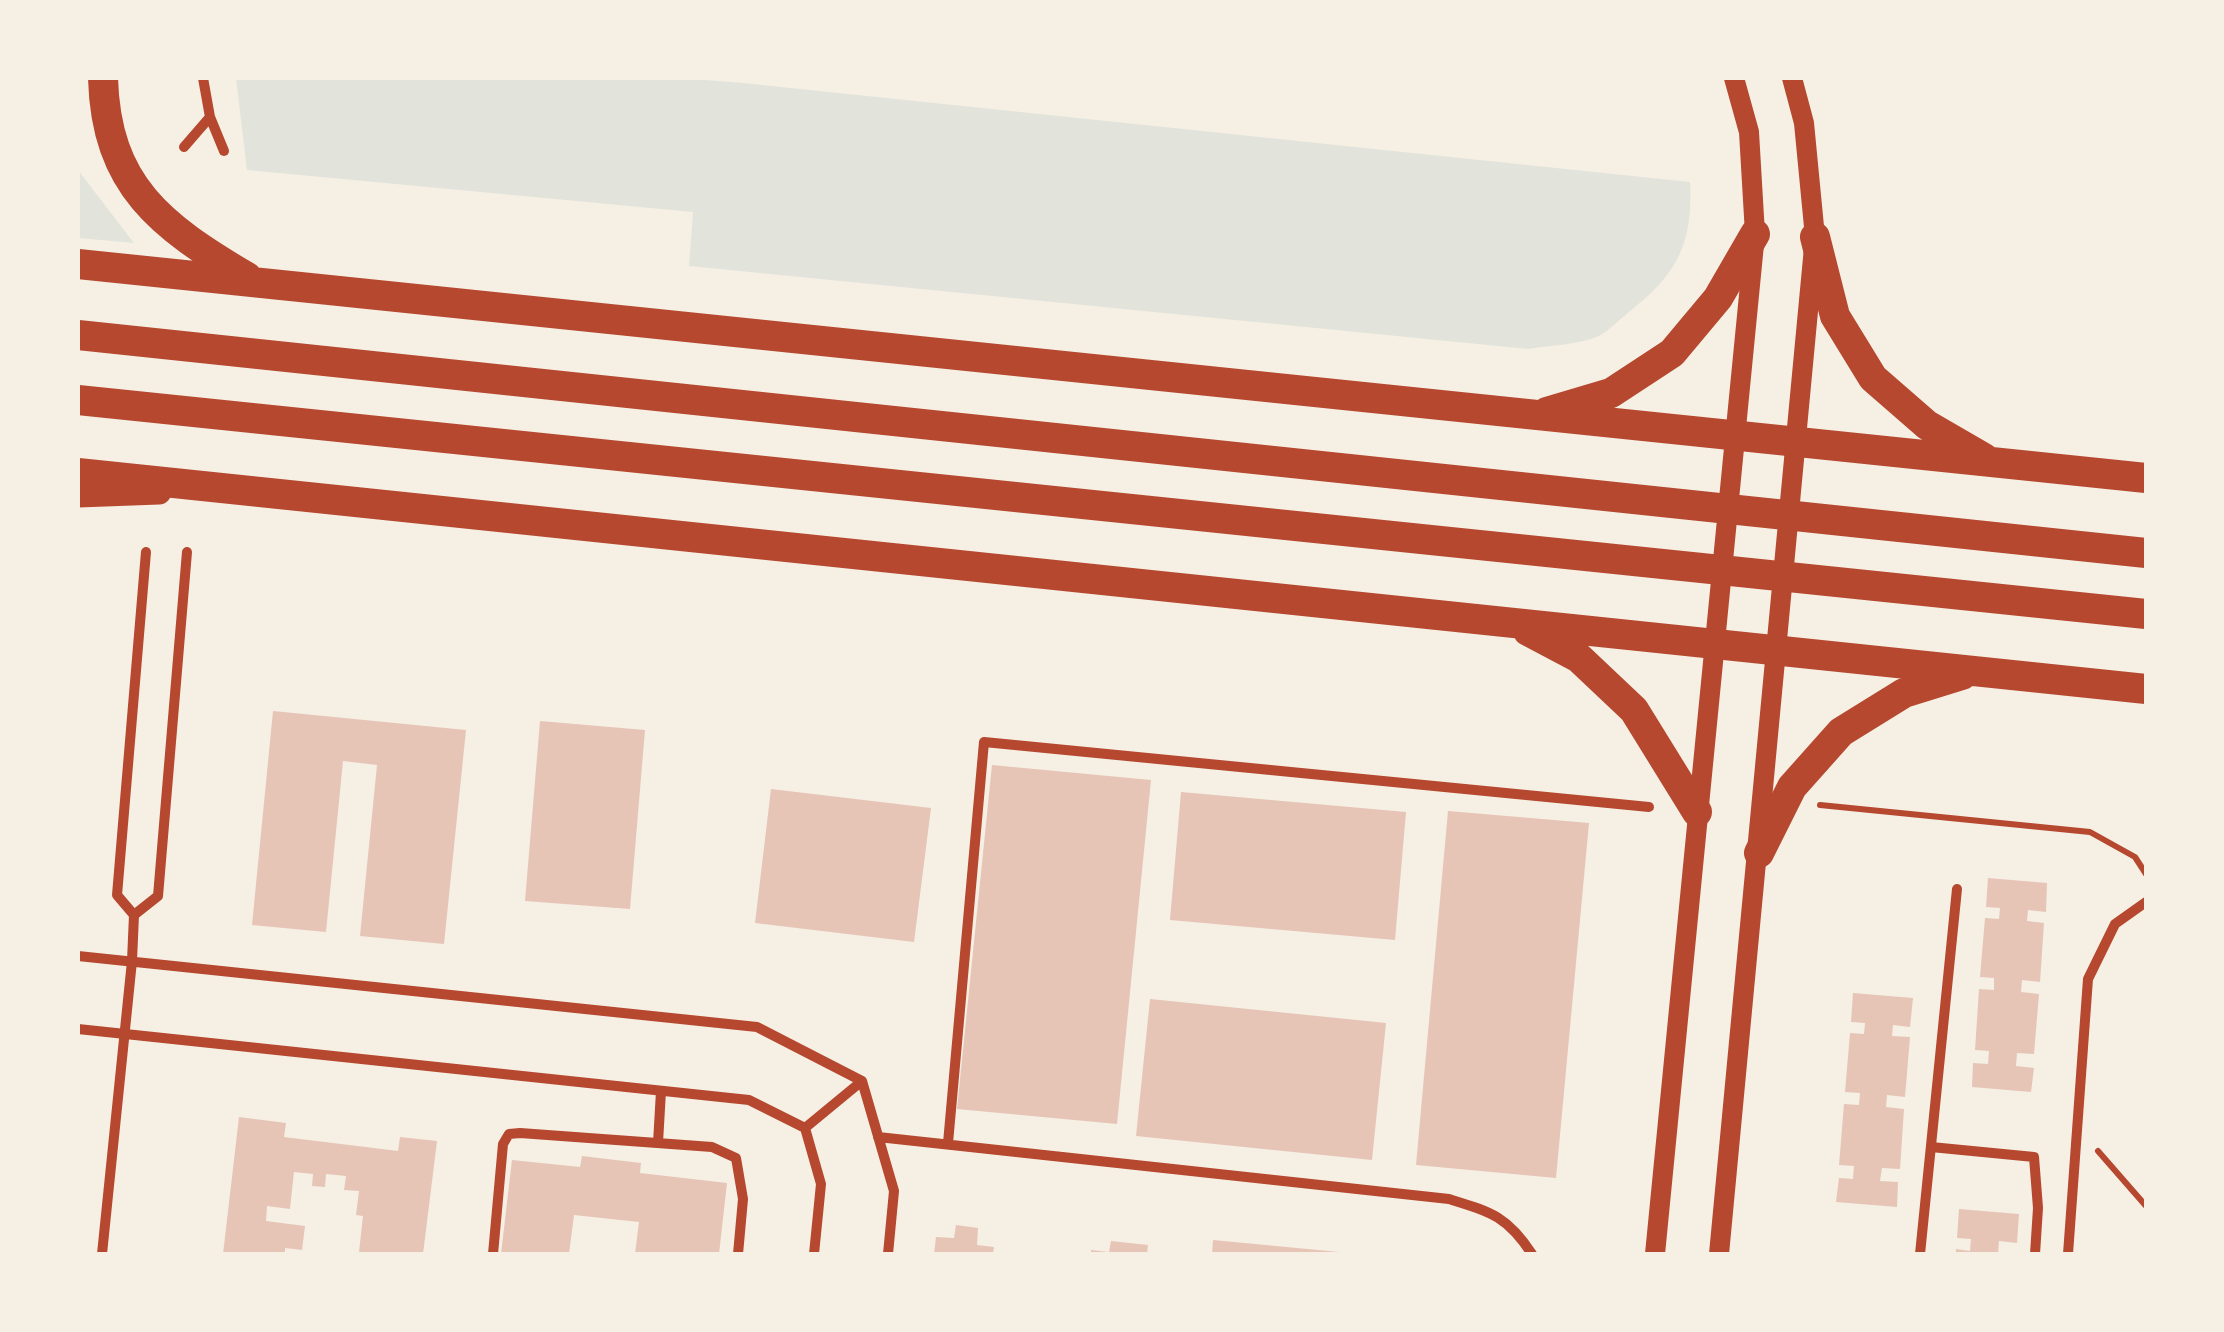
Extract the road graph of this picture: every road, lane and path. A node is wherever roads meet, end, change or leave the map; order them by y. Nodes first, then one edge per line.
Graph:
1 (103, 78) edge
2 (203, 78) edge
3 (1734, 78) edge
4 (1792, 78) edge
5 (210, 117) junction
6 (184, 147) dead end
7 (224, 151) dead end
8 (1755, 234) junction
9 (1815, 236) junction
10 (78, 264) edge
11 (257, 283) junction
12 (78, 335) edge
13 (78, 400) edge
14 (1535, 416) junction
15 (1734, 436) junction
16 (1798, 443) junction
17 (1993, 462) junction
18 (78, 473) edge
19 (2146, 478) edge
20 (234, 490) junction
21 (78, 495) edge
22 (146, 552) dead end
23 (187, 552) dead end
24 (2146, 552) edge
25 (2146, 614) edge
26 (1512, 622) junction
27 (1714, 643) junction
28 (1778, 650) junction
29 (1974, 671) junction
30 (2146, 689) edge
31 (1784, 802) junction
32 (1649, 807) dead end
33 (1698, 812) junction
34 (1759, 853) junction
35 (2146, 874) edge
36 (1957, 889) dead end
37 (2146, 902) edge
38 (134, 915) junction
39 (78, 956) edge
40 (132, 962) junction
41 (78, 1029) edge
42 (124, 1034) junction
43 (862, 1081) junction
44 (661, 1090) junction
45 (2077, 1126) junction
46 (805, 1128) junction
47 (878, 1136) junction
48 (658, 1143) junction
49 (948, 1143) junction
50 (1931, 1148) junction
51 (2146, 1206) edge
52 (102, 1254) edge
53 (494, 1254) edge
54 (738, 1254) edge
55 (814, 1254) edge
56 (888, 1254) edge
57 (1532, 1254) edge
58 (1654, 1254) edge
59 (1720, 1254) edge
60 (1920, 1254) edge
61 (2035, 1254) edge
62 (2068, 1254) edge

1 - 11 highway
2 - 5 street
3 - 8 main road
4 - 9 main road
5 - 6 street
5 - 7 street
8 - 14 highway
8 - 15 main road
9 - 16 main road
9 - 17 highway
10 - 11 highway
11 - 14 highway
12 - 24 highway
13 - 25 highway
14 - 15 highway
15 - 16 highway
15 - 27 main road
16 - 17 highway
16 - 28 main road
17 - 19 highway
18 - 20 highway
20 - 21 main road
20 - 26 highway
22 - 38 street
23 - 38 street
26 - 27 highway
26 - 33 highway
27 - 28 highway
27 - 33 main road
28 - 29 highway
28 - 34 main road
29 - 30 highway
29 - 31 highway
31 - 34 highway
31 - 35 path
32 - 49 street
33 - 58 main road
34 - 59 main road
36 - 50 street
37 - 45 street
38 - 40 street
39 - 40 street
40 - 42 street
40 - 43 street
41 - 42 street
42 - 44 street
42 - 52 street
43 - 46 street
43 - 47 street
44 - 46 street
44 - 48 street
45 - 51 path
45 - 62 street
46 - 55 street
47 - 49 street
47 - 56 street
48 - 53 street
48 - 54 street
49 - 57 street
50 - 60 street
50 - 61 street

